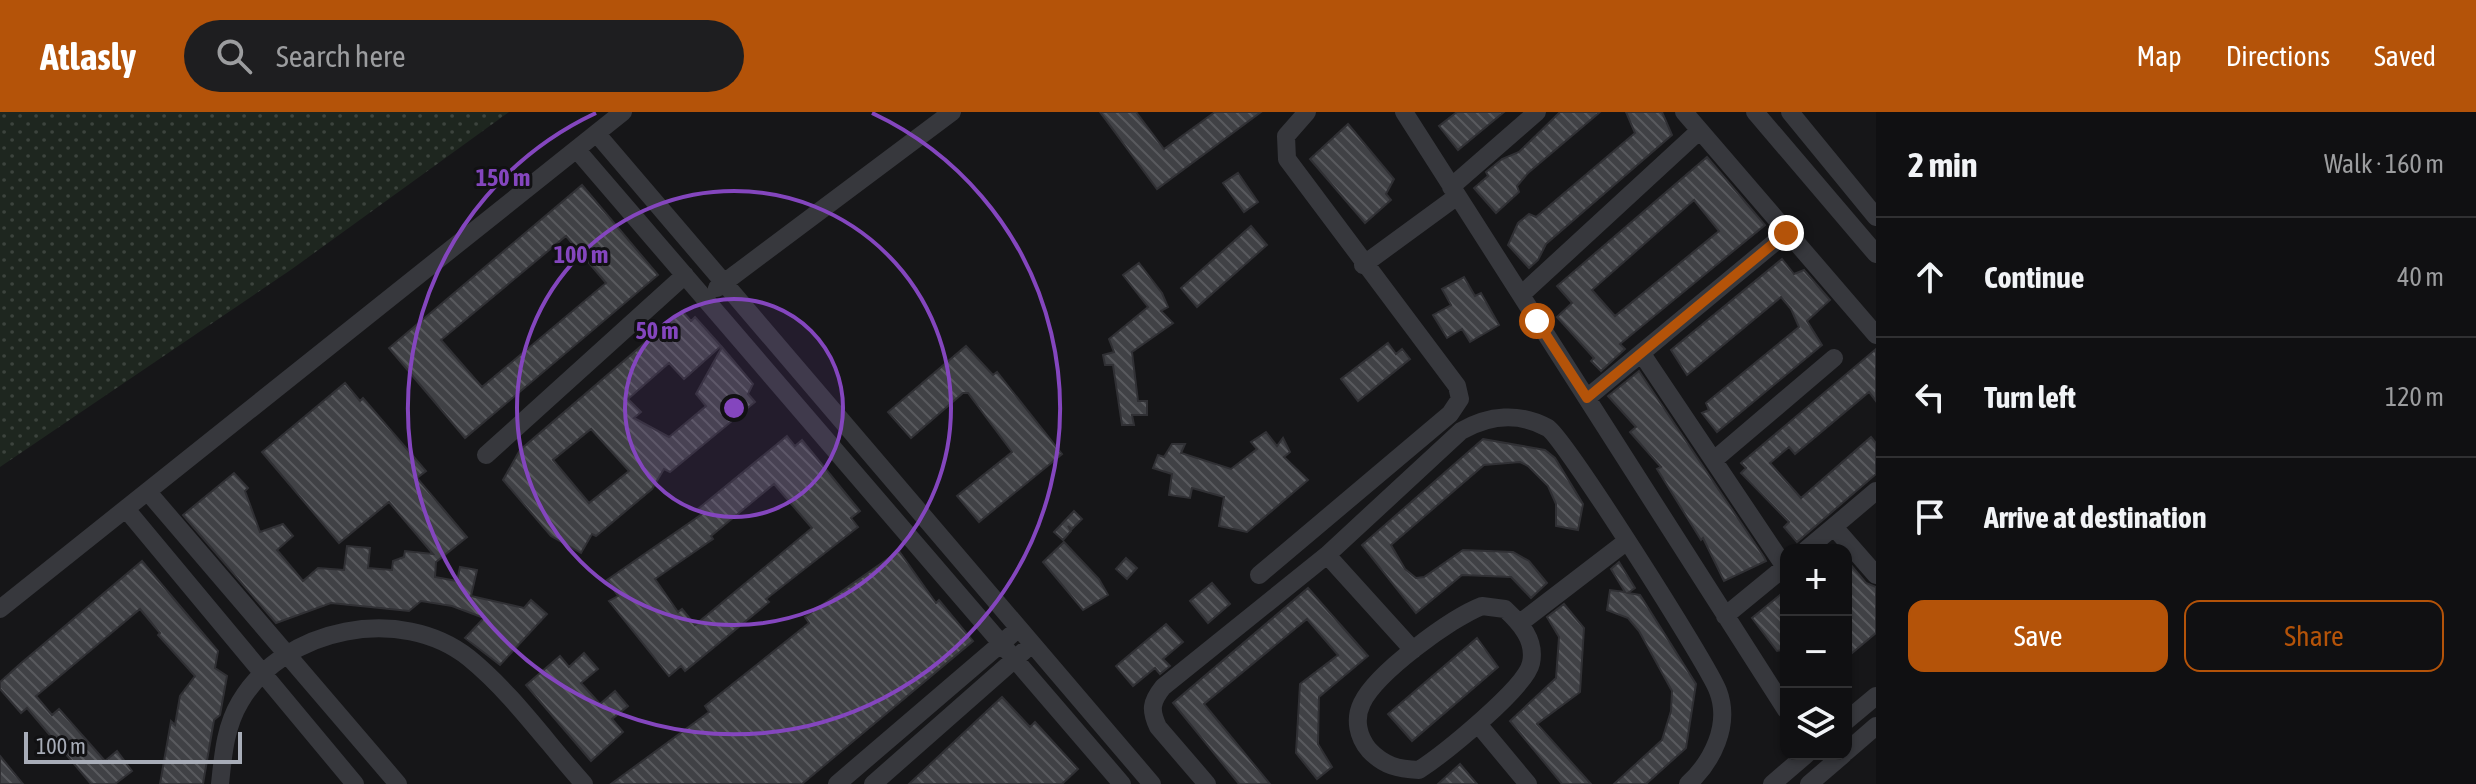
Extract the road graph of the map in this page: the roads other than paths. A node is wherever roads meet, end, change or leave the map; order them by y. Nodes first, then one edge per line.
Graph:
1 (623, 112) edge
2 (952, 112) edge
3 (1307, 112) edge
4 (1404, 112) edge
5 (1537, 112) edge
6 (1684, 112) edge
7 (1755, 112) edge
8 (1790, 112) edge
9 (1699, 131) junction
10 (597, 134) junction
11 (577, 150) junction
12 (1454, 192) junction
13 (1876, 217) edge
14 (1786, 233) junction
15 (1876, 254) edge
16 (1363, 265) junction
17 (685, 275) junction
18 (724, 282) junction
19 (1521, 295) junction
20 (704, 298) junction
21 (1876, 335) edge
22 (1642, 354) junction
23 (1834, 358) dead end
24 (1587, 398) junction
25 (486, 455) dead end
26 (1714, 460) junction
27 (1876, 491) edge
28 (148, 492) junction
29 (126, 509) junction
30 (1834, 527) junction
31 (1627, 541) junction
32 (1813, 544) edge
33 (1327, 555) junction
34 (1780, 559) edge
35 (1780, 571) edge
36 (1259, 575) dead end
37 (1876, 575) edge
38 (0, 609) edge
39 (1725, 616) junction
40 (1520, 623) junction
41 (1026, 636) junction
42 (1002, 643) junction
43 (1413, 650) junction
44 (286, 653) junction
45 (1015, 659) junction
46 (261, 674) junction
47 (1876, 696) edge
48 (1780, 701) edge
49 (1852, 716) edge
50 (1478, 724) junction
51 (1876, 726) edge
52 (1852, 747) edge
53 (1800, 760) edge
54 (1837, 760) edge
55 (220, 784) edge
56 (355, 784) edge
57 (398, 784) edge
58 (584, 784) edge
59 (837, 784) edge
60 (873, 784) edge
61 (1122, 784) edge
62 (1152, 784) edge
63 (1207, 784) edge
64 (1528, 784) edge
65 (1688, 784) edge
66 (1772, 784) edge
67 (1809, 784) edge

1 - 10 street
2 - 18 street
3 - 16 street
4 - 12 street
5 - 12 street
6 - 9 street
7 - 15 street
8 - 13 street
9 - 14 street
9 - 19 street
10 - 11 street
10 - 18 street
11 - 17 street
11 - 28 street
12 - 16 street
12 - 19 street
14 - 21 street
14 - 22 street
16 - 36 street
17 - 20 street
17 - 25 street
18 - 20 street
18 - 41 street
19 - 24 street
20 - 42 street
22 - 24 street
22 - 26 street
23 - 26 street
24 - 39 street
26 - 34 street
27 - 30 street
28 - 29 street
28 - 44 street
29 - 38 street
29 - 46 street
30 - 32 street
30 - 37 street
31 - 33 street
31 - 40 street
31 - 65 street
33 - 43 street
33 - 63 street
35 - 39 street
39 - 48 street
40 - 43 street
40 - 50 street
41 - 42 street
41 - 45 street
41 - 62 street
42 - 45 street
42 - 59 street
43 - 50 street
44 - 46 street
44 - 57 street
44 - 58 street
45 - 60 street
45 - 61 street
46 - 55 street
46 - 56 street
47 - 49 street
50 - 64 street
51 - 52 street
53 - 66 street
54 - 67 street

